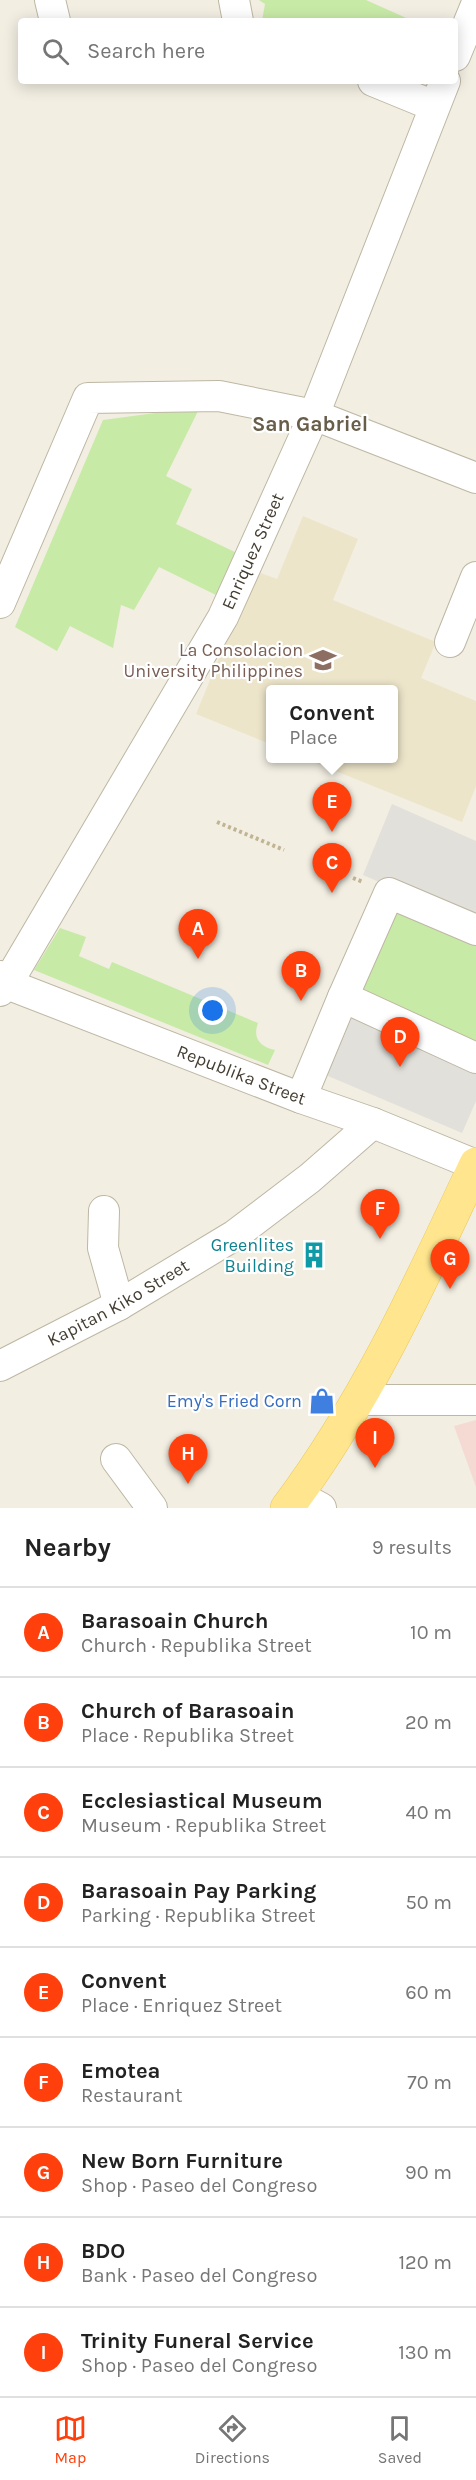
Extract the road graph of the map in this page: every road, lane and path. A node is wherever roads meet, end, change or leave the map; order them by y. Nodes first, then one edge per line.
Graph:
1 (50, 0) edge
2 (234, 0) edge
3 (476, 5) edge
4 (54, 18) edge
5 (237, 18) edge
6 (458, 49) edge
7 (390, 84) edge
8 (440, 93) edge
9 (314, 415) junction
10 (476, 478) edge
11 (476, 577) edge
12 (0, 603) edge
13 (450, 642) dead end
14 (217, 822) dead end
15 (284, 850) dead end
16 (476, 930) edge
17 (2, 984) edge
18 (343, 996) junction
19 (476, 1058) edge
20 (301, 1098) junction
21 (373, 1123) junction
22 (476, 1164) edge
23 (104, 1211) dead end
24 (119, 1305) junction
25 (0, 1366) edge
26 (358, 1400) junction
27 (476, 1400) edge
28 (116, 1460) dead end
29 (302, 1504) edge
30 (152, 1508) edge

1 - 4 street
2 - 5 street
3 - 6 street
7 - 8 street
8 - 9 street, Enriquez Street
9 - 10 street
9 - 12 street
9 - 17 street, Enriquez Street
11 - 13 street
14 - 15 path
16 - 18 street
17 - 20 street, Republika Street
18 - 19 street
18 - 20 street
20 - 21 street, Republika Street
21 - 22 street, Republika Street
21 - 24 street, Kapitan Kiko Street
22 - 26 main road
23 - 24 street
24 - 25 street, Kapitan Kiko Street
26 - 27 street
26 - 29 main road
28 - 30 street

